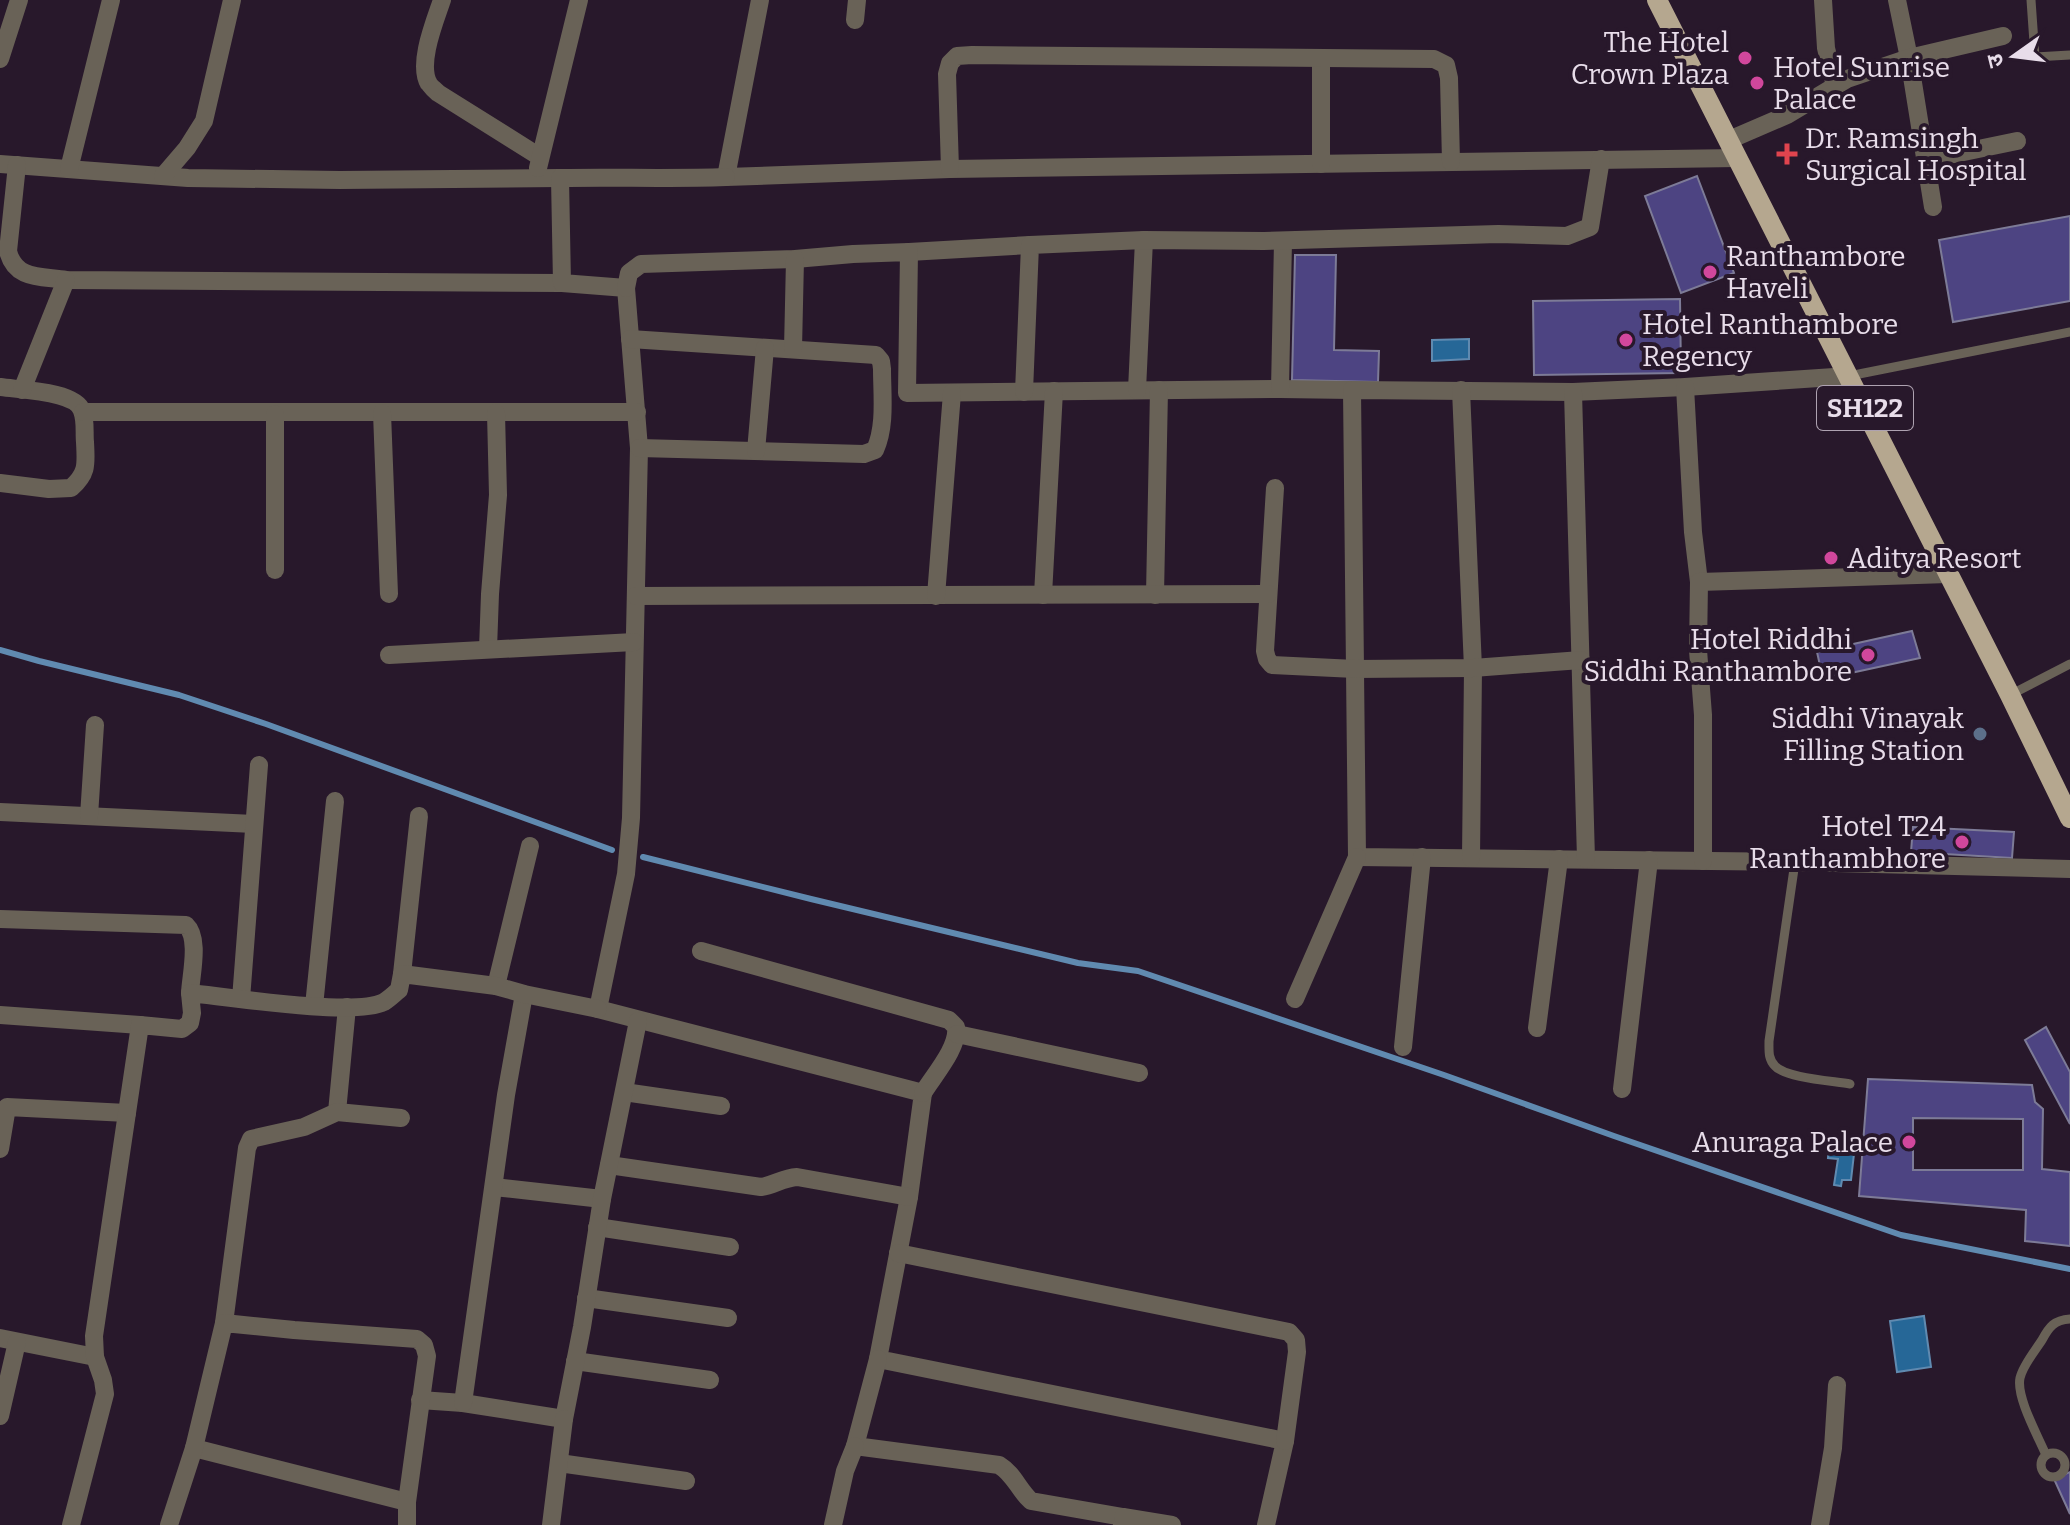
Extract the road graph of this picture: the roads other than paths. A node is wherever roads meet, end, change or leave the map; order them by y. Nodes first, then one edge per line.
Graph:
1 (19, 0) edge
2 (111, 0) edge
3 (232, 0) edge
4 (442, 0) edge
5 (579, 0) edge
6 (760, 0) edge
7 (857, 0) edge
8 (1657, 0) edge
9 (1823, 0) edge
10 (1897, 0) edge
11 (2031, 0) edge
12 (855, 20) dead end
13 (2003, 36) dead end
14 (2070, 55) edge
15 (1321, 58) junction
16 (1909, 58) junction
17 (0, 59) edge
18 (1835, 86) junction
19 (2017, 141) dead end
20 (1734, 149) junction
21 (540, 157) junction
22 (1601, 159) junction
23 (1925, 160) junction
24 (1451, 162) junction
25 (9, 164) edge
26 (1321, 164) junction
27 (69, 169) junction
28 (950, 169) junction
29 (163, 176) junction
30 (726, 177) junction
31 (535, 178) junction
32 (560, 178) junction
33 (1933, 207) dead end
34 (1144, 240) junction
35 (1283, 241) junction
36 (1030, 245) junction
37 (909, 252) junction
38 (795, 259) junction
39 (66, 280) junction
40 (562, 283) junction
41 (626, 288) junction
42 (2070, 332) edge
43 (630, 339) junction
44 (765, 348) junction
45 (793, 349) junction
46 (1849, 376) junction
47 (0, 387) edge
48 (1685, 387) junction
49 (1280, 389) junction
50 (22, 390) junction
51 (1137, 390) junction
52 (1159, 390) junction
53 (1352, 390) junction
54 (1461, 390) junction
55 (1054, 391) junction
56 (1024, 392) junction
57 (1573, 392) junction
58 (907, 393) junction
59 (952, 393) junction
60 (882, 394) junction
61 (83, 412) junction
62 (637, 412) junction
63 (382, 413) junction
64 (496, 413) junction
65 (275, 414) junction
66 (639, 448) junction
67 (756, 451) junction
68 (0, 483) edge
69 (1275, 488) dead end
70 (275, 570) dead end
71 (1948, 574) junction
72 (1699, 582) junction
73 (389, 594) dead end
74 (1268, 594) junction
75 (1043, 595) junction
76 (1155, 595) junction
77 (636, 596) junction
78 (936, 596) junction
79 (634, 642) junction
80 (488, 649) junction
81 (389, 655) dead end
82 (1581, 660) junction
83 (2070, 664) edge
84 (1473, 668) junction
85 (1355, 669) junction
86 (2010, 695) junction
87 (95, 725) dead end
88 (259, 765) dead end
89 (335, 801) dead end
90 (0, 812) edge
91 (89, 816) junction
92 (419, 816) dead end
93 (2070, 818) edge
94 (254, 824) junction
95 (530, 846) dead end
96 (1357, 857) junction
97 (1422, 857) junction
98 (1471, 858) junction
99 (1559, 859) junction
100 (1586, 859) junction
101 (1649, 860) junction
102 (1703, 861) junction
103 (1795, 862) junction
104 (2070, 869) edge
105 (0, 919) edge
106 (701, 951) dead end
107 (402, 974) junction
108 (496, 986) junction
109 (190, 993) junction
110 (524, 994) junction
111 (241, 999) junction
112 (1295, 999) dead end
113 (314, 1006) junction
114 (347, 1007) junction
115 (598, 1009) junction
116 (0, 1015) edge
117 (638, 1021) junction
118 (140, 1025) junction
119 (1537, 1028) dead end
120 (957, 1034) junction
121 (1403, 1047) dead end
122 (1139, 1073) dead end
123 (1850, 1084) dead end
124 (1622, 1089) dead end
125 (624, 1092) junction
126 (923, 1093) junction
127 (721, 1106) dead end
128 (4, 1107) edge
129 (337, 1112) junction
130 (127, 1113) junction
131 (401, 1118) dead end
132 (0, 1149) edge
133 (609, 1165) junction
134 (494, 1187) junction
135 (909, 1197) junction
136 (602, 1199) junction
137 (597, 1227) junction
138 (730, 1247) dead end
139 (898, 1253) junction
140 (586, 1298) junction
141 (728, 1318) dead end
142 (2070, 1319) edge
143 (224, 1323) junction
144 (8, 1340) edge
145 (95, 1357) junction
146 (878, 1359) junction
147 (575, 1361) junction
148 (710, 1380) dead end
149 (1837, 1385) dead end
150 (420, 1400) junction
151 (463, 1403) junction
152 (0, 1416) edge
153 (564, 1419) junction
154 (1285, 1441) junction
155 (855, 1446) junction
156 (194, 1448) junction
157 (2046, 1455) junction
158 (2066, 1457) edge
159 (559, 1463) junction
160 (686, 1481) dead end
161 (407, 1502) junction
162 (1123, 1521) edge
163 (71, 1525) edge
164 (169, 1525) edge
165 (407, 1525) edge
166 (551, 1525) edge
167 (833, 1525) edge
168 (1172, 1525) edge
169 (1266, 1525) edge
170 (1820, 1525) edge

1 - 17 street
2 - 27 street
3 - 29 street
4 - 21 street
5 - 21 street
6 - 30 street
7 - 12 street
8 - 20 main road, SH122
9 - 18 street
10 - 16 street
11 - 14 lane
13 - 16 street
15 - 24 street
15 - 26 street
15 - 28 street
16 - 18 street
16 - 23 street
18 - 20 street
19 - 23 street
20 - 22 street
20 - 46 main road, SH122
21 - 31 street
22 - 24 street
22 - 35 street
23 - 33 street
24 - 26 street
25 - 27 street
25 - 39 street
26 - 28 street
27 - 29 street
28 - 30 street
29 - 31 street
30 - 32 street
31 - 32 street
32 - 40 street
34 - 35 street
34 - 36 street
34 - 51 street
35 - 49 street
36 - 37 street
36 - 56 street
37 - 38 street
37 - 58 street
38 - 41 street
38 - 45 street
39 - 40 street
39 - 50 street
40 - 41 street
41 - 43 street
42 - 46 lane
43 - 44 street
43 - 62 street
44 - 45 street
44 - 67 street
45 - 60 street
46 - 48 street
46 - 71 main road, SH122
47 - 50 street
48 - 57 street
48 - 72 street
49 - 52 street
49 - 53 street
50 - 61 street
51 - 52 street
51 - 55 street
52 - 76 street
53 - 54 street
53 - 85 street
54 - 57 street
54 - 84 street
55 - 56 street
55 - 75 street
56 - 59 street
57 - 82 street
58 - 59 street
58 - 60 street
59 - 78 street
60 - 67 street
61 - 65 street
61 - 68 street
62 - 64 street
62 - 66 street
63 - 64 street
63 - 65 street
63 - 73 street
64 - 80 street
65 - 70 street
66 - 67 street
66 - 77 street
69 - 74 street
71 - 72 street
71 - 86 main road, SH122
72 - 102 street
74 - 76 street
74 - 85 street
75 - 76 street
75 - 78 street
77 - 78 street
77 - 79 street
79 - 80 street
79 - 115 street
80 - 81 street
82 - 84 street
82 - 100 street
83 - 86 lane
84 - 85 street
84 - 98 street
85 - 96 street
86 - 93 main road, SH122
87 - 91 street
88 - 94 street
89 - 113 street
90 - 91 street
91 - 94 street
92 - 107 street
94 - 111 street
95 - 108 street
96 - 97 street
96 - 112 street
97 - 98 street
97 - 121 street
98 - 99 street
99 - 100 street
99 - 119 street
100 - 101 street
101 - 102 street
101 - 124 street
102 - 103 street
103 - 104 street
103 - 123 lane
105 - 109 street
106 - 120 street
107 - 108 street
107 - 114 street
108 - 110 street
109 - 111 street
109 - 118 street
110 - 115 street
110 - 134 street
111 - 113 street
113 - 114 street
114 - 129 street
115 - 117 street
116 - 118 street
117 - 125 street
117 - 126 street
118 - 130 street
120 - 122 street
120 - 126 street
125 - 127 street
125 - 133 street
126 - 135 street
128 - 130 street
128 - 132 street
129 - 131 street
129 - 143 street
130 - 145 street
133 - 135 street
133 - 136 street
134 - 136 street
134 - 151 street
135 - 139 street
136 - 137 street
137 - 138 street
137 - 140 street
139 - 146 street
139 - 154 street
140 - 141 street
140 - 147 street
142 - 157 lane
143 - 150 street
143 - 156 street
144 - 145 street
144 - 152 street
145 - 163 street
146 - 154 street
146 - 155 street
147 - 148 street
147 - 153 street
149 - 170 street
150 - 151 street
150 - 161 street
151 - 153 street
153 - 159 street
154 - 169 street
155 - 162 street
155 - 167 street
156 - 161 street
156 - 164 street
157 - 158 lane
157 - 158 lane
159 - 160 street
159 - 166 street
161 - 165 street
162 - 168 street

